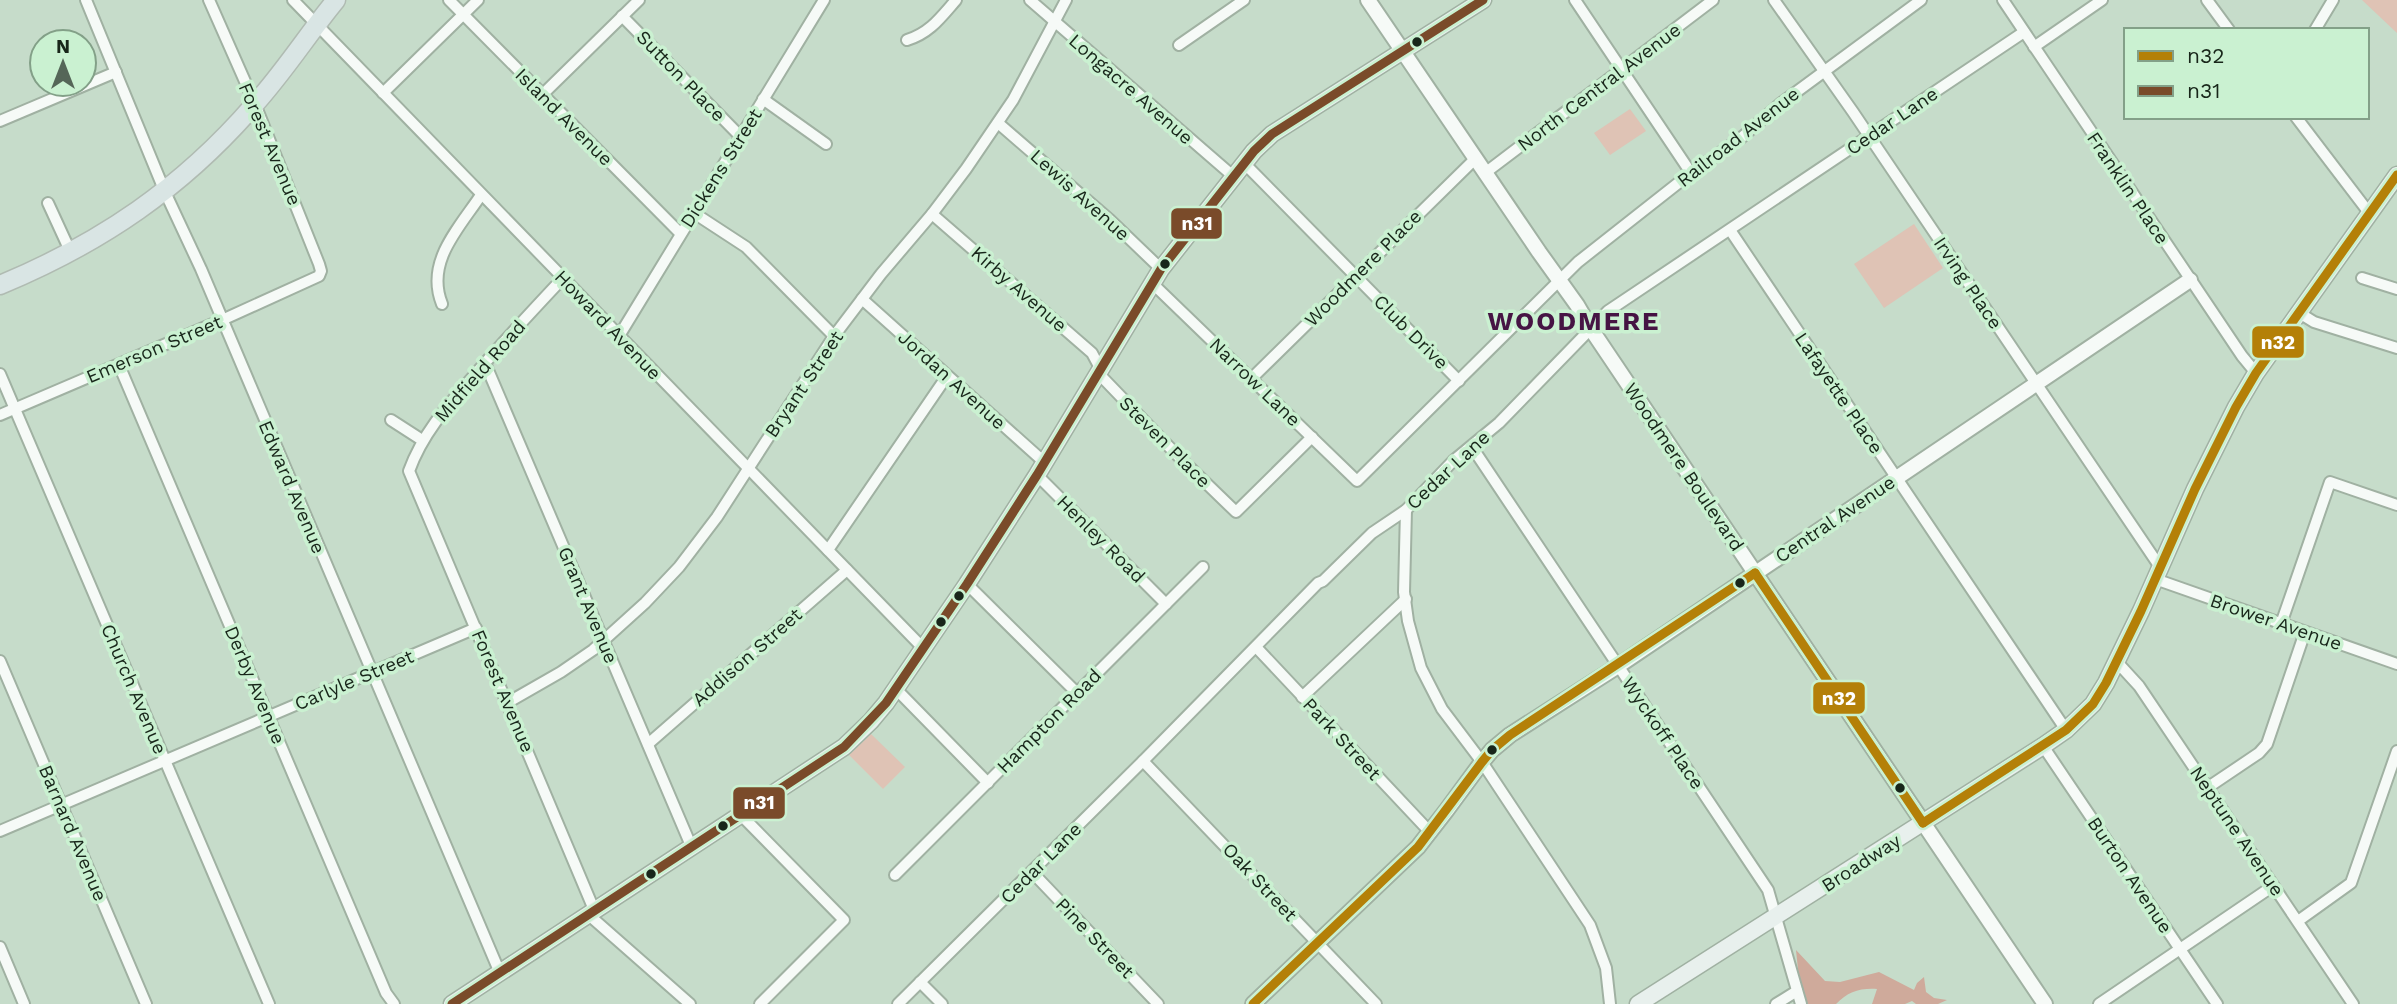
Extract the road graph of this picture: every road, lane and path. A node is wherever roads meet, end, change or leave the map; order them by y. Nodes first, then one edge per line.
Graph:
1 (86, 0) edge
2 (209, 0) edge
3 (293, 0) edge
4 (336, 0) edge
5 (449, 0) edge
6 (478, 0) edge
7 (639, 0) edge
8 (824, 0) edge
9 (956, 0) edge
10 (1030, 0) edge
11 (1066, 0) edge
12 (1368, 0) edge
13 (1483, 0) edge
14 (1575, 0) edge
15 (1713, 0) edge
16 (1774, 0) edge
17 (1921, 0) edge
18 (2003, 0) edge
19 (2102, 0) edge
20 (2207, 0) edge
21 (2333, 0) edge
22 (1236, 2) edge
23 (463, 14) junction
24 (622, 16) junction
25 (1055, 22) junction
26 (316, 24) junction
27 (2228, 28) edge
28 (2316, 28) edge
29 (2024, 32) junction
30 (907, 40) dead end
31 (1179, 45) dead end
32 (2034, 47) junction
33 (1402, 51) junction
34 (1621, 68) junction
35 (1824, 71) junction
36 (116, 72) junction
37 (383, 93) junction
38 (542, 95) junction
39 (763, 99) junction
40 (255, 104) junction
41 (2298, 119) edge
42 (0, 121) edge
43 (998, 123) junction
44 (740, 136) junction
45 (1868, 136) junction
46 (826, 144) dead end
47 (1475, 159) junction
48 (1238, 170) junction
49 (1485, 173) junction
50 (1691, 173) junction
51 (2397, 176) edge
52 (165, 192) junction
53 (481, 195) junction
54 (48, 203) dead end
55 (694, 213) junction
56 (932, 214) junction
57 (2370, 214) junction
58 (1730, 230) junction
59 (680, 233) junction
60 (71, 253) junction
61 (1156, 276) junction
62 (1355, 276) junction
63 (563, 278) junction
64 (2362, 278) dead end
65 (2190, 280) junction
66 (1560, 281) junction
67 (308, 283) joint
68 (0, 285) edge
69 (2397, 289) edge
70 (862, 299) junction
71 (442, 304) dead end
72 (2301, 314) junction
73 (222, 320) junction
74 (1591, 329) junction
75 (619, 336) junction
76 (834, 336) junction
77 (2397, 348) edge
78 (485, 363) junction
79 (118, 365) junction
80 (1100, 368) junction
81 (2256, 373) junction
82 (0, 374) edge
83 (947, 376) junction
84 (1252, 378) junction
85 (1459, 381) junction
86 (2036, 385) junction
87 (15, 409) junction
88 (0, 415) edge
89 (391, 420) dead end
90 (1312, 437) junction
91 (422, 440) junction
92 (1472, 447) junction
93 (1040, 468) junction
94 (748, 469) junction
95 (409, 471) joint
96 (1896, 478) junction
97 (1357, 481) joint
98 (2397, 505) edge
99 (1406, 510) junction
100 (828, 550) junction
101 (1203, 567) dead end
102 (847, 570) junction
103 (1755, 573) junction
104 (2157, 573) junction
105 (967, 584) junction
106 (1406, 598) junction
107 (1166, 604) junction
108 (2281, 624) junction
109 (476, 628) junction
110 (2305, 632) junction
111 (603, 639) junction
112 (1256, 647) junction
113 (924, 649) junction
114 (0, 661) edge
115 (2117, 662) junction
116 (2397, 664) edge
117 (1618, 666) junction
118 (372, 672) junction
119 (896, 689) junction
120 (1077, 693) junction
121 (1302, 697) junction
122 (507, 702) junction
123 (269, 717) junction
124 (2066, 730) junction
125 (648, 744) junction
126 (2043, 746) junction
127 (2397, 751) edge
128 (165, 760) junction
129 (1143, 761) junction
130 (1482, 762) junction
131 (988, 783) junction
132 (2207, 788) junction
133 (61, 805) junction
134 (741, 815) junction
135 (1923, 823) junction
136 (0, 831) edge
137 (1429, 831) junction
138 (692, 848) junction
139 (1032, 872) junction
140 (895, 875) dead end
141 (2273, 886) junction
142 (592, 914) junction
143 (1776, 917) junction
144 (2298, 921) junction
145 (1318, 943) junction
146 (0, 947) edge
147 (2180, 949) junction
148 (500, 973) junction
149 (920, 982) junction
150 (1797, 991) junction
151 (24, 1004) edge
152 (146, 1004) edge
153 (269, 1004) edge
154 (394, 1004) edge
155 (453, 1004) edge
156 (690, 1004) edge
157 (760, 1004) edge
158 (898, 1004) edge
159 (942, 1004) edge
160 (1158, 1004) edge
161 (1253, 1004) edge
162 (1376, 1004) edge
163 (1610, 1004) edge
164 (1638, 1004) edge
165 (1776, 1004) edge
166 (1801, 1004) edge
167 (2045, 1004) edge
168 (2099, 1004) edge
169 (2217, 1004) edge
170 (2353, 1004) edge

1 - 36 street, Edward Avenue
2 - 40 street, Forest Avenue
3 - 26 street, Howard Avenue
4 - 26 main road
5 - 23 street, Island Avenue
6 - 23 street
7 - 24 street
8 - 39 street, Dickens Street
9 - 30 street
10 - 25 street, Longacre Avenue
11 - 25 street, Bryant Street
12 - 33 street, Woodmere Boulevard
13 - 33 main road
14 - 34 street
15 - 34 street, North Central Avenue
16 - 35 street, Irving Place
17 - 35 street, Railroad Avenue
18 - 29 street, Franklin Place
19 - 32 street
20 - 27 street
21 - 28 street
22 - 31 street
23 - 37 street
23 - 38 street, Island Avenue
24 - 38 street
24 - 44 street, Sutton Place
25 - 43 street, Bryant Street
25 - 48 street, Longacre Avenue
26 - 37 street, Howard Avenue
26 - 40 main road
29 - 32 street, Franklin Place
29 - 45 street, Cedar Lane
32 - 65 street, Franklin Place
33 - 47 street, Woodmere Boulevard
33 - 48 main road
34 - 49 street, North Central Avenue
34 - 50 street
35 - 45 street, Irving Place
35 - 50 street, Railroad Avenue
36 - 42 street
36 - 52 street, Edward Avenue
37 - 53 street, Howard Avenue
38 - 59 street, Island Avenue
39 - 44 street, Dickens Street
39 - 46 street
40 - 52 main road
40 - 67 street, Forest Avenue
41 - 57 street
43 - 56 street, Bryant Street
43 - 61 street, Lewis Avenue
44 - 55 street, Dickens Street
45 - 58 street, Cedar Lane
45 - 86 street, Irving Place
47 - 49 street, Woodmere Boulevard
47 - 62 street, Woodmere Place
48 - 61 main road
48 - 62 street, Club Drive
49 - 66 street, Woodmere Boulevard
50 - 66 street, Railroad Avenue
51 - 57 main road, Broadway
52 - 60 main road
52 - 73 street, Edward Avenue
53 - 63 street, Howard Avenue
53 - 71 street
54 - 60 street
55 - 59 street, Dickens Street
55 - 76 street
56 - 70 street, Bryant Street
56 - 80 street, Kirby Avenue
57 - 72 main road, Broadway
58 - 74 street, Cedar Lane
58 - 96 street, Lafayette Place
59 - 75 street, Dickens Street
60 - 68 main road
61 - 80 main road
61 - 84 street, Narrow Lane
62 - 84 street, Woodmere Place
62 - 85 street, Club Drive
63 - 75 street, Howard Avenue
63 - 78 street, Midfield Road
64 - 69 street
65 - 81 street, Franklin Place
65 - 86 street, Central Avenue
66 - 74 street, Woodmere Boulevard
66 - 85 street, Railroad Avenue
67 - 73 street, Emerson Street
70 - 76 street, Bryant Street
70 - 83 street, Jordan Avenue
72 - 77 street
72 - 81 main road, Broadway
73 - 79 street, Emerson Street
73 - 118 street, Edward Avenue
74 - 92 street, Cedar Lane
74 - 103 street, Woodmere Boulevard
75 - 94 street, Howard Avenue
76 - 94 street, Bryant Street
78 - 91 street, Midfield Road
78 - 111 street, Grant Avenue
79 - 87 street, Emerson Street
79 - 123 street, Derby Avenue
80 - 90 street, Steven Place
80 - 93 main road
81 - 104 main road, Broadway
82 - 87 street, Church Avenue
83 - 93 street, Jordan Avenue
83 - 100 street
84 - 90 street, Narrow Lane
85 - 97 street, Railroad Avenue
86 - 96 street, Central Avenue
86 - 104 street, Irving Place
87 - 88 street, Emerson Street
87 - 128 street, Church Avenue
89 - 91 street
90 - 97 street, Narrow Lane
91 - 95 street, Midfield Road
92 - 99 street, Cedar Lane
92 - 117 street, Wyckoff Place
93 - 105 main road
93 - 107 street, Henley Road
94 - 100 street, Howard Avenue
94 - 111 street, Bryant Street
95 - 109 street, Forest Avenue
96 - 103 street, Central Avenue
96 - 124 street, Lafayette Place
98 - 108 street
99 - 106 street
99 - 112 street, Cedar Lane
100 - 102 street, Howard Avenue
101 - 107 street, Hampton Road
102 - 113 street, Howard Avenue
102 - 125 street, Addison Street
103 - 117 street, Central Avenue
103 - 135 street, Woodmere Boulevard
104 - 108 street, Brower Avenue
104 - 115 main road, Broadway
105 - 113 main road
105 - 120 street
106 - 121 street
106 - 130 street
107 - 120 street, Hampton Road
108 - 110 street, Brower Avenue
109 - 118 street, Carlyle Street
109 - 122 street, Forest Avenue
110 - 116 street, Brower Avenue
110 - 132 street
111 - 122 street, Bryant Street
111 - 125 street, Grant Avenue
112 - 121 street, Park Street
112 - 129 street, Cedar Lane
113 - 119 main road
114 - 133 street, Barnard Avenue
115 - 124 main road, Broadway
115 - 132 street, Neptune Avenue
117 - 130 street, Central Avenue
117 - 143 street, Wyckoff Place
118 - 123 street, Carlyle Street
118 - 148 street, Edward Avenue
119 - 131 street
119 - 134 main road
120 - 131 street, Hampton Road
121 - 137 street, Park Street
122 - 142 street, Forest Avenue
123 - 128 street, Carlyle Street
123 - 154 street, Derby Avenue
124 - 126 main road, Broadway
125 - 138 street, Grant Avenue
126 - 135 main road, Broadway
126 - 147 street, Burton Avenue
127 - 144 street
128 - 133 street, Carlyle Street
128 - 153 street, Church Avenue
129 - 139 street, Cedar Lane
129 - 145 street, Oak Street
130 - 137 street, Central Avenue
130 - 163 street
131 - 140 street, Hampton Road
132 - 141 street, Neptune Avenue
133 - 136 street, Carlyle Street
133 - 152 street, Barnard Avenue
134 - 138 main road
134 - 157 street
135 - 143 main road, Broadway
135 - 167 street, Woodmere Boulevard
137 - 145 street, Central Avenue
138 - 142 main road
139 - 149 street, Cedar Lane
139 - 160 street, Pine Street
141 - 144 street, Neptune Avenue
141 - 147 street
142 - 148 main road
142 - 156 street
143 - 150 street, Wyckoff Place
143 - 164 main road, Broadway
144 - 170 street, Neptune Avenue
145 - 161 street, Central Avenue
145 - 162 street, Oak Street
146 - 151 street
147 - 168 street
147 - 169 street, Burton Avenue
148 - 155 main road
149 - 158 street, Cedar Lane
149 - 159 street
150 - 165 street
150 - 166 street, Wyckoff Place

